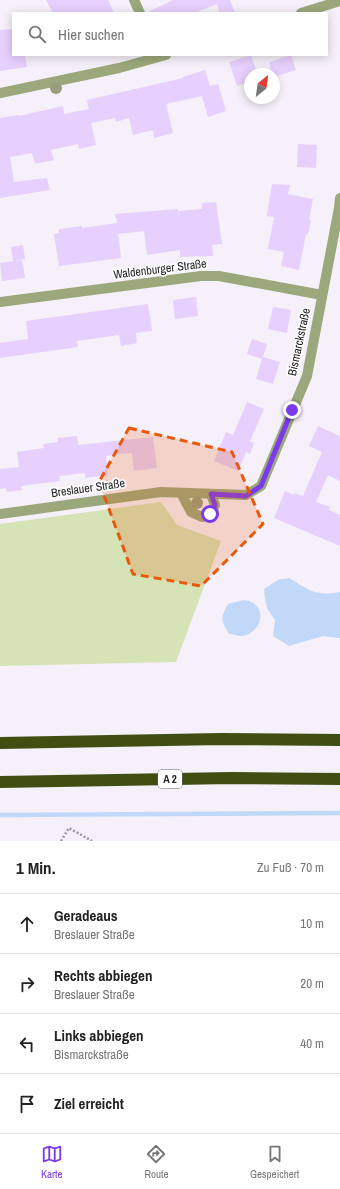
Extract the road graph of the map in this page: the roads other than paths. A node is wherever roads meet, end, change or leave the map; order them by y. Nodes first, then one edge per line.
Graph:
1 (134, 0) edge
2 (340, 1) edge
3 (140, 12) edge
4 (304, 12) edge
5 (162, 56) edge
6 (0, 94) edge
7 (340, 198) edge
8 (340, 208) edge
9 (322, 295) junction
10 (0, 302) edge
11 (261, 486) joint
12 (181, 492) junction
13 (211, 494) junction
14 (0, 514) edge
15 (340, 740) edge
16 (0, 743) edge
17 (340, 779) edge
18 (0, 782) edge

1 - 3 street
2 - 4 street
5 - 6 street
7 - 8 street, Bismarckstraße
8 - 9 street, Bismarckstraße
9 - 10 street, Waldenburger Straße
9 - 11 street, Bismarckstraße
11 - 13 street, Breslauer Straße
12 - 13 street, Breslauer Straße
12 - 13 street
12 - 14 street, Breslauer Straße
15 - 16 highway
17 - 18 highway, A 2

